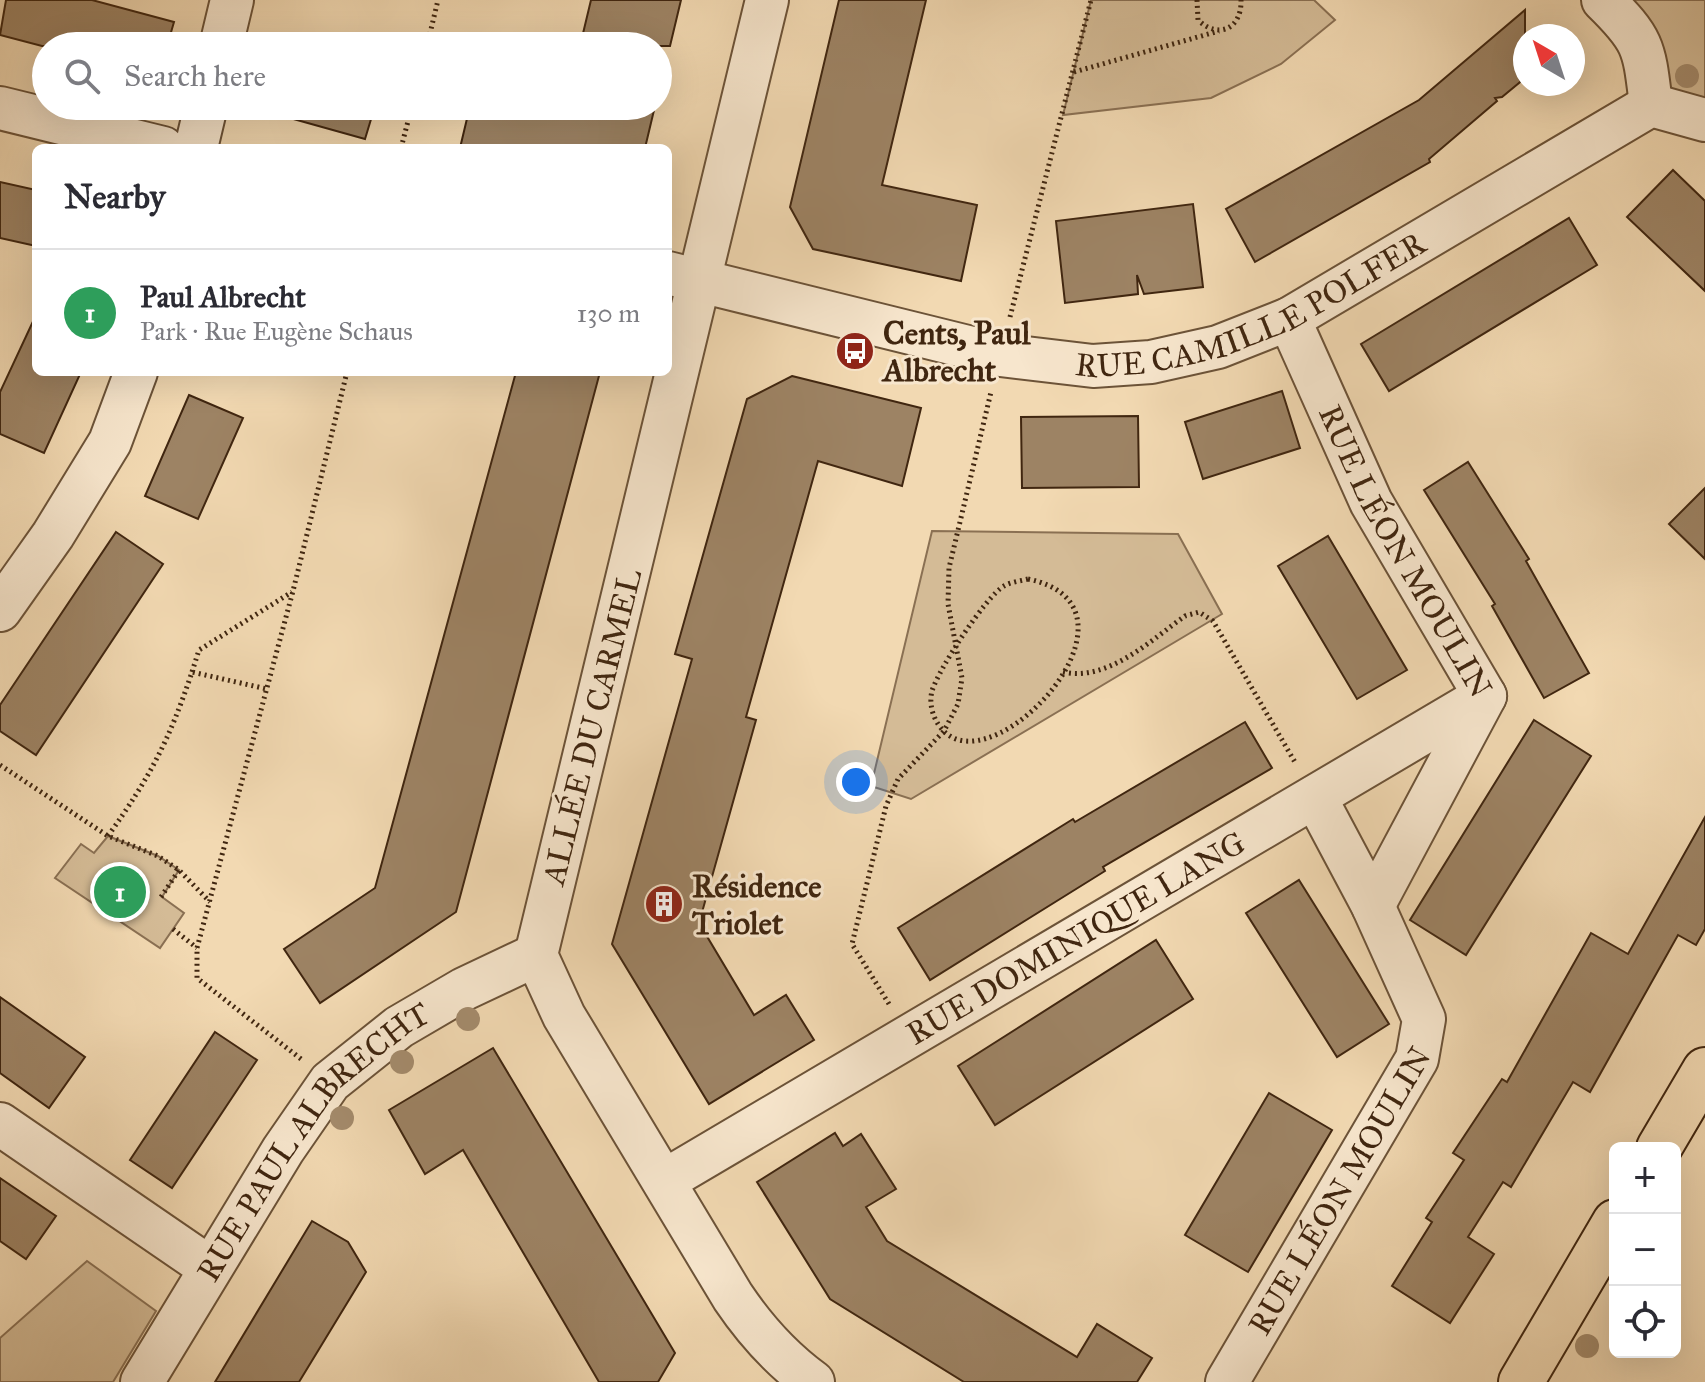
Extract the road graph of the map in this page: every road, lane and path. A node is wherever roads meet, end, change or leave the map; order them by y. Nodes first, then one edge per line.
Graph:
1 (232, 0) edge
2 (438, 0) edge
3 (767, 0) edge
4 (1091, 0) edge
5 (1197, 0) edge
6 (1241, 0) edge
7 (1603, 0) edge
8 (1219, 31) junction
9 (224, 32) edge
10 (430, 32) edge
11 (1073, 72) junction
12 (1651, 105) junction
13 (0, 108) edge
14 (32, 116) edge
15 (49, 120) edge
16 (203, 120) edge
17 (408, 120) edge
18 (1705, 120) edge
19 (147, 144) edge
20 (197, 144) edge
21 (402, 144) edge
22 (684, 276) edge
23 (1289, 319) junction
24 (672, 331) edge
25 (1000, 355) junction
26 (135, 376) edge
27 (346, 376) edge
28 (662, 376) edge
29 (293, 591) junction
30 (0, 610) edge
31 (958, 646) junction
32 (192, 672) junction
33 (1063, 672) junction
34 (267, 689) junction
35 (1485, 696) junction
36 (944, 731) junction
37 (0, 765) edge
38 (1315, 797) junction
39 (108, 836) junction
40 (179, 870) junction
41 (161, 897) dead end
42 (210, 902) junction
43 (1373, 906) junction
44 (173, 929) dead end
45 (197, 948) junction
46 (536, 955) junction
47 (885, 997) dead end
48 (1705, 1070) edge
49 (330, 1082) junction
50 (0, 1124) edge
51 (1663, 1142) edge
52 (664, 1181) junction
53 (1609, 1232) edge
54 (210, 1268) junction
55 (142, 1382) edge
56 (813, 1382) edge
57 (1227, 1382) edge
58 (1521, 1382) edge

1 - 9 street
2 - 10 path
3 - 22 street, ALLÉE DU CARMEL
4 - 11 path
5 - 8 path
6 - 8 path
7 - 12 street
8 - 11 path
11 - 25 path
12 - 18 street
12 - 23 street, RUE CAMILLE POLFER
13 - 14 street
15 - 19 street
16 - 20 street
17 - 21 path
22 - 24 street, ALLÉE DU CARMEL
22 - 25 street, RUE CAMILLE POLFER
23 - 25 street, RUE CAMILLE POLFER
23 - 35 street, RUE LÉON MOULIN
25 - 31 path
26 - 30 street
27 - 29 path
28 - 46 street, ALLÉE DU CARMEL
29 - 32 path
29 - 34 path
31 - 33 path
31 - 36 path
31 - 36 path
32 - 34 path
32 - 39 path
33 - 36 path
33 - 38 path
34 - 42 path
35 - 38 street, RUE DOMINIQUE LANG
35 - 43 street, RUE LÉON MOULIN
36 - 47 path
37 - 39 path
38 - 43 street, RUE LÉON MOULIN
38 - 52 street, RUE DOMINIQUE LANG
39 - 40 path
40 - 41 path
40 - 42 path
42 - 45 path
43 - 57 street, RUE LÉON MOULIN
44 - 45 path
45 - 49 path
46 - 49 street, RUE PAUL ALBRECHT
46 - 52 street
48 - 51 main road
49 - 54 street, RUE PAUL ALBRECHT
50 - 54 street
52 - 56 street
53 - 58 main road
54 - 55 street, RUE PAUL ALBRECHT

